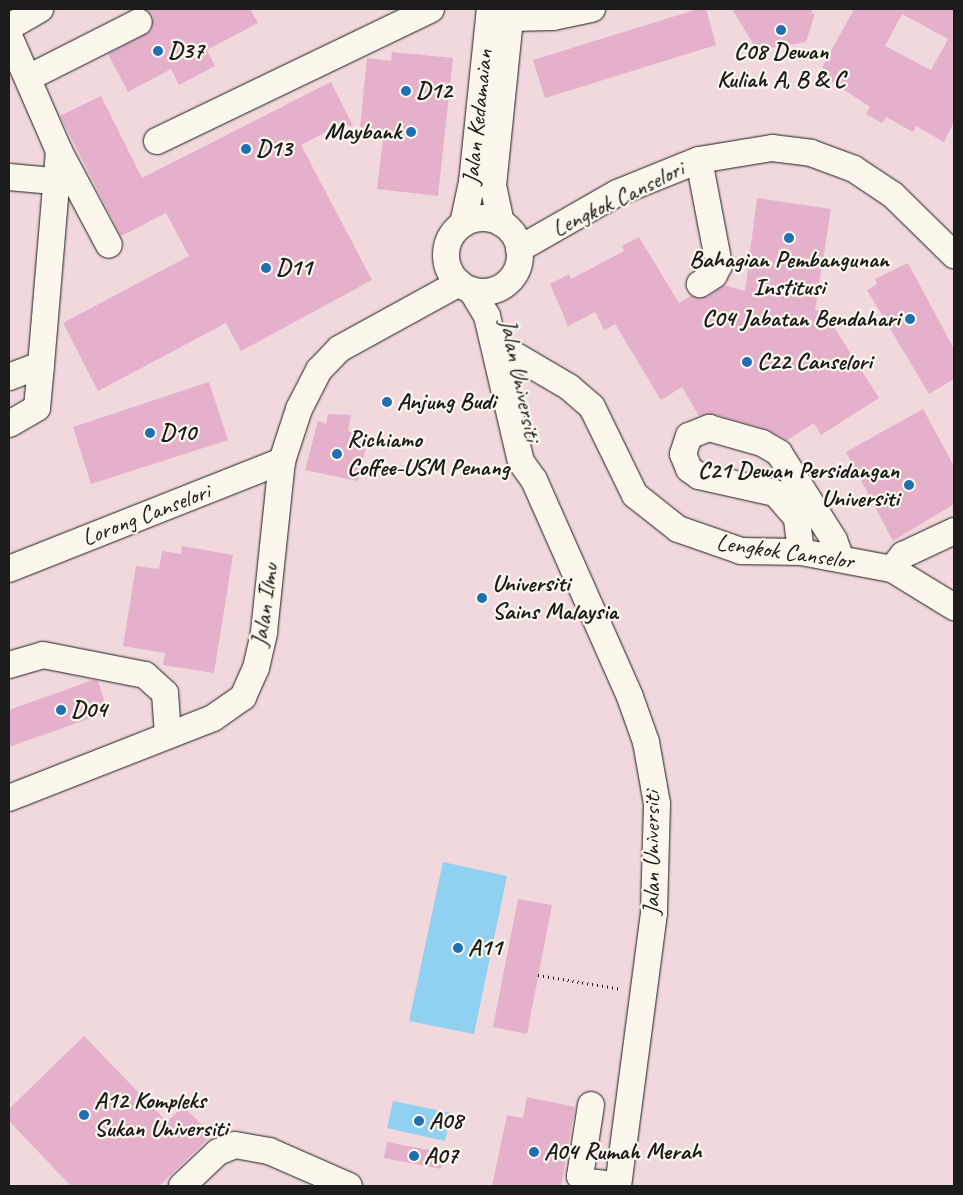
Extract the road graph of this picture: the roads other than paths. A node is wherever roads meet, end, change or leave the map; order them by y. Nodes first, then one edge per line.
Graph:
1 (40, 9) edge
2 (431, 9) edge
3 (592, 9) edge
4 (504, 12) edge
5 (139, 22) dead end
6 (9, 27) edge
7 (9, 36) edge
8 (28, 78) junction
9 (157, 141) dead end
10 (59, 151) junction
11 (699, 160) junction
12 (9, 177) edge
13 (53, 181) junction
14 (501, 223) junction
15 (463, 224) junction
16 (109, 245) dead end
17 (519, 249) junction
18 (954, 255) edge
19 (459, 278) junction
20 (510, 280) junction
21 (700, 284) dead end
22 (511, 353) junction
23 (41, 364) junction
24 (9, 377) edge
25 (9, 424) edge
26 (785, 460) junction
27 (282, 461) junction
28 (534, 480) junction
29 (775, 493) junction
30 (954, 531) edge
31 (801, 552) junction
32 (841, 559) junction
33 (9, 569) edge
34 (892, 569) junction
35 (954, 607) edge
36 (9, 665) edge
37 (168, 735) junction
38 (9, 798) edge
39 (591, 1105) dead end
40 (618, 1185) edge
41 (182, 1186) edge
42 (349, 1186) edge

1 - 6 street
2 - 9 street
3 - 4 street
4 - 14 street, Jalan Kedamaian
4 - 15 street, Jalan Kedamaian
5 - 8 street
7 - 8 street
8 - 10 street
10 - 13 street
10 - 16 street
11 - 17 street, Lengkok Canselori
11 - 18 street, Lengkok Canselori
11 - 21 street
12 - 13 street
13 - 23 street
14 - 15 street
14 - 17 street
15 - 19 street
17 - 20 street
19 - 20 street
19 - 27 street, Jalan Ilmu
19 - 28 street, Jalan Universiti
20 - 22 street, Jalan Universiti
22 - 28 street, Jalan Universiti
22 - 31 street, Lengkok Canselor
23 - 24 street
23 - 25 street
26 - 29 street
26 - 29 street
26 - 32 street
27 - 33 street, Lorong Canselori
27 - 37 street, Jalan Ilmu
28 - 40 street, Jalan Universiti
29 - 31 street
30 - 34 street
31 - 32 street, Lengkok Canselor
32 - 34 street, Lengkok Canselor
34 - 35 street, Lengkok Canselor
36 - 37 street
37 - 38 street, Jalan Ilmu
39 - 40 street
41 - 42 street

